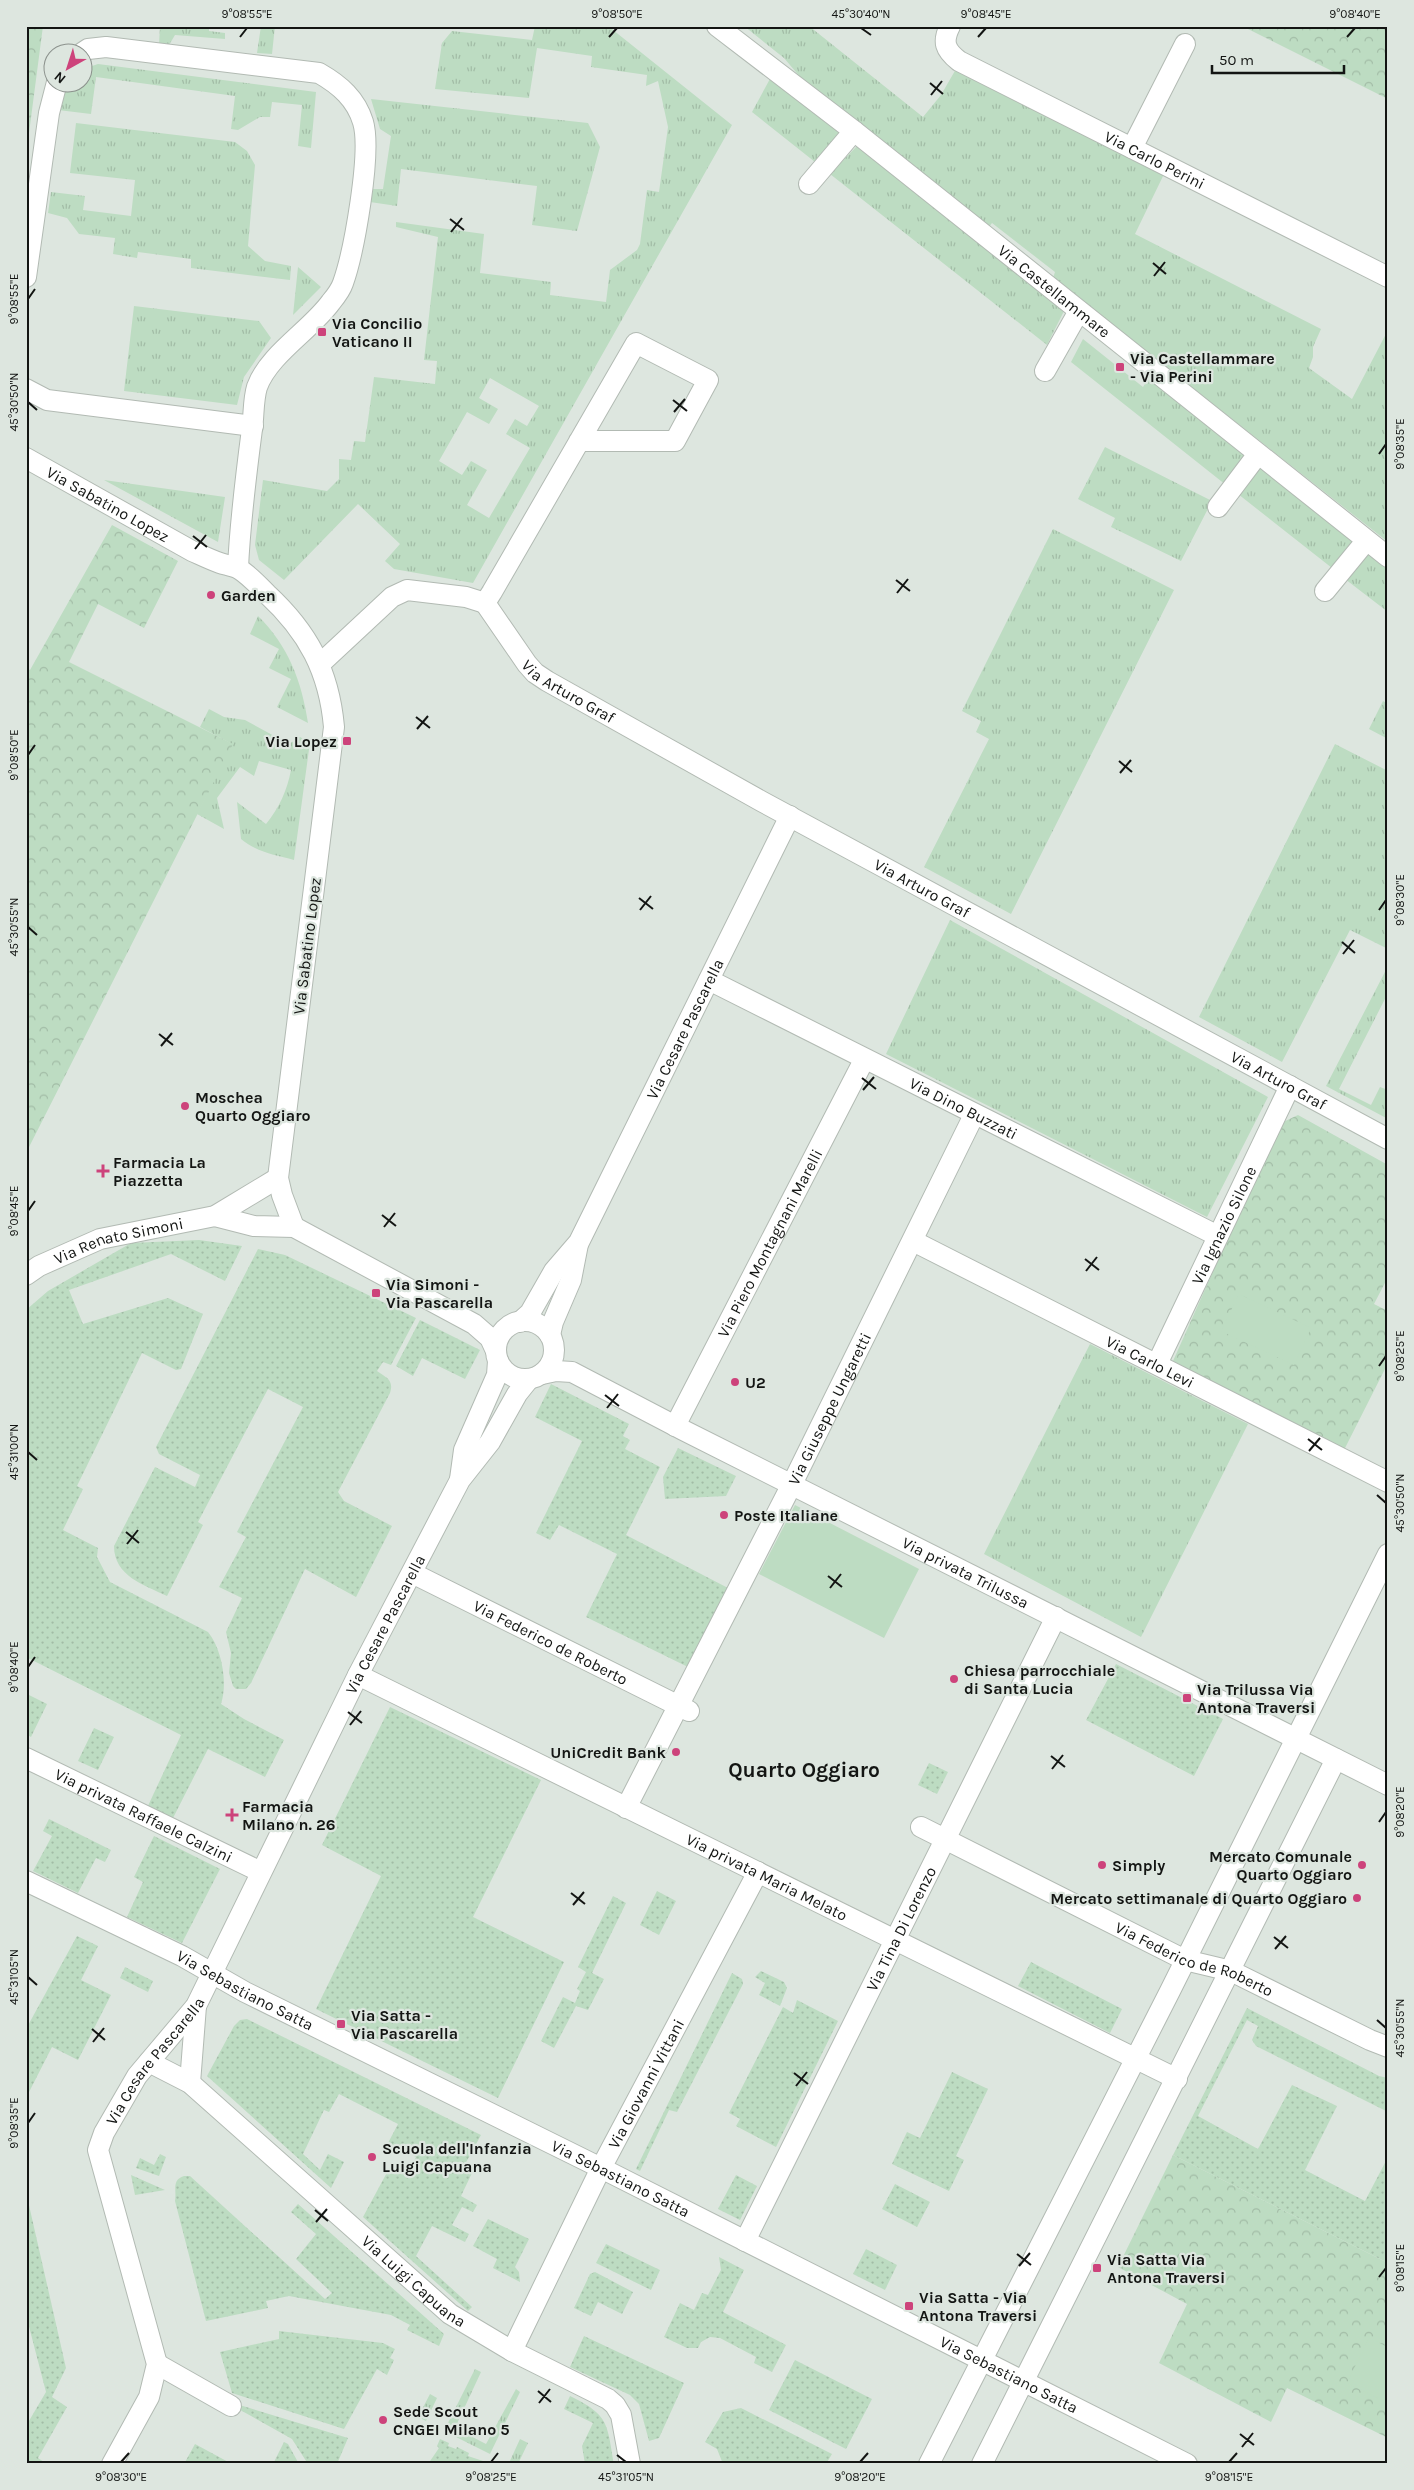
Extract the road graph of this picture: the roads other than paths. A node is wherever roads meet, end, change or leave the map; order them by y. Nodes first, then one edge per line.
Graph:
1 (717, 26) edge
2 (950, 26) edge
3 (1185, 44) dead end
4 (92, 49) edge
5 (54, 92) edge
6 (854, 131) junction
7 (1132, 148) junction
8 (809, 184) dead end
9 (26, 277) edge
10 (1388, 277) edge
11 (1079, 311) junction
12 (1045, 371) dead end
13 (26, 389) edge
14 (253, 426) junction
15 (579, 441) junction
16 (1258, 454) junction
17 (26, 458) edge
18 (1218, 507) dead end
19 (1366, 541) junction
20 (1388, 558) edge
21 (238, 568) junction
22 (1325, 591) dead end
23 (485, 603) junction
24 (320, 664) junction
25 (790, 816) junction
26 (709, 980) junction
27 (864, 1060) junction
28 (1290, 1086) junction
29 (974, 1115) junction
30 (1388, 1139) edge
31 (278, 1178) junction
32 (215, 1216) junction
33 (294, 1227) junction
34 (1218, 1236) junction
35 (913, 1241) junction
36 (578, 1242) junction
37 (26, 1275) edge
38 (474, 1324) junction
39 (514, 1324) junction
40 (552, 1343) junction
41 (497, 1356) junction
42 (1156, 1364) junction
43 (572, 1372) junction
44 (536, 1376) junction
45 (675, 1426) junction
46 (460, 1480) junction
47 (1388, 1482) edge
48 (792, 1484) junction
49 (1388, 1554) edge
50 (412, 1573) junction
51 (1056, 1616) junction
52 (358, 1675) junction
53 (684, 1709) junction
54 (1295, 1739) junction
55 (26, 1758) edge
56 (1336, 1759) junction
57 (1388, 1785) edge
58 (626, 1808) junction
59 (921, 1827) dead end
60 (945, 1839) junction
61 (262, 1872) junction
62 (758, 1872) junction
63 (26, 1881) edge
64 (894, 1941) junction
65 (1185, 1960) junction
66 (1231, 1971) junction
67 (212, 1973) junction
68 (196, 2006) junction
69 (1388, 2047) edge
70 (1136, 2058) junction
71 (150, 2062) junction
72 (1177, 2079) junction
73 (190, 2083) junction
74 (601, 2168) junction
75 (745, 2241) junction
76 (512, 2352) junction
77 (982, 2360) junction
78 (157, 2364) junction
79 (1024, 2382) junction
80 (231, 2406) dead end
81 (112, 2464) edge
82 (630, 2464) edge
83 (929, 2464) edge
84 (982, 2464) edge
85 (1187, 2464) edge

1 - 6 street, Via Castellammare
2 - 7 street, Via Carlo Perini
3 - 7 street
4 - 14 street
5 - 9 street
6 - 8 street
6 - 11 street, Via Castellammare
7 - 10 street, Via Carlo Perini
11 - 12 street
11 - 16 street, Via Castellammare
13 - 14 street
14 - 21 street
15 - 15 street
15 - 23 street
16 - 18 street
16 - 19 street, Via Castellammare
17 - 21 street, Via Sabatino Lopez
19 - 20 street, Via Castellammare
19 - 22 street
21 - 24 street, Via Sabatino Lopez
23 - 24 street
23 - 25 street, Via Arturo Graf
24 - 31 street, Via Sabatino Lopez
25 - 26 street, Via Cesare Pascarella
25 - 28 street, Via Arturo Graf
26 - 27 street, Via Dino Buzzati
26 - 36 street, Via Cesare Pascarella
27 - 29 street, Via Dino Buzzati
27 - 45 street, Via Piero Montagnani Marelli
28 - 30 street, Via Arturo Graf
28 - 34 street, Via Ignazio Silone
29 - 34 street, Via Dino Buzzati
29 - 35 street, Via Giuseppe Ungaretti
31 - 32 street, Via Renato Simoni
31 - 33 street, Via Sabatino Lopez
32 - 33 street, Via Renato Simoni
32 - 37 street, Via Renato Simoni
33 - 38 street, Via Renato Simoni
34 - 42 street, Via Ignazio Silone
35 - 42 street, Via Carlo Levi
35 - 48 street, Via Giuseppe Ungaretti
36 - 39 street
36 - 40 street
38 - 39 street
38 - 41 street, Via Renato Simoni
39 - 40 street
39 - 41 street
40 - 43 street
40 - 44 street
41 - 44 street
41 - 46 street
42 - 47 street, Via Carlo Levi
43 - 44 street, Via privata Trilussa
43 - 45 street, Via privata Trilussa
44 - 46 street
45 - 48 street, Via privata Trilussa
46 - 50 street, Via Cesare Pascarella
48 - 51 street, Via privata Trilussa
48 - 53 street, Via Giuseppe Ungaretti
49 - 54 street
50 - 52 street, Via Cesare Pascarella
50 - 53 street, Via Federico de Roberto
51 - 54 street, Via privata Trilussa
51 - 60 street, Via Tina Di Lorenzo
52 - 58 street, Via privata Maria Melato
52 - 61 street, Via Cesare Pascarella
53 - 58 street, Via Giuseppe Ungaretti
54 - 56 street, Via privata Trilussa
54 - 65 street
55 - 61 street, Via privata Raffaele Calzini
56 - 57 street, Via privata Trilussa
56 - 66 street
58 - 62 street, Via privata Maria Melato
59 - 60 street, Via Federico de Roberto
60 - 64 street, Via Tina Di Lorenzo
60 - 65 street, Via Federico de Roberto
61 - 67 street, Via Cesare Pascarella
62 - 64 street, Via privata Maria Melato
62 - 74 street, Via Giovanni Vittani
63 - 67 street, Via Sebastiano Satta
64 - 70 street, Via privata Maria Melato
64 - 75 street, Via Tina Di Lorenzo
65 - 66 street, Via Federico de Roberto
65 - 70 street
66 - 69 street, Via Federico de Roberto
66 - 72 street
67 - 68 street, Via Cesare Pascarella
67 - 74 street, Via Sebastiano Satta
68 - 71 street, Via Cesare Pascarella
68 - 73 street
70 - 72 street, Via privata Maria Melato
70 - 77 street
71 - 73 street, Via Luigi Capuana
71 - 78 street, Via Cesare Pascarella
72 - 79 street
73 - 76 street, Via Luigi Capuana
74 - 75 street, Via Sebastiano Satta
74 - 76 street, Via Giovanni Vittani
75 - 77 street, Via Sebastiano Satta
76 - 82 street, Via Luigi Capuana
77 - 79 street, Via Sebastiano Satta
77 - 83 street
78 - 80 street
78 - 81 street, Via Cesare Pascarella
79 - 84 street
79 - 85 street, Via Sebastiano Satta

